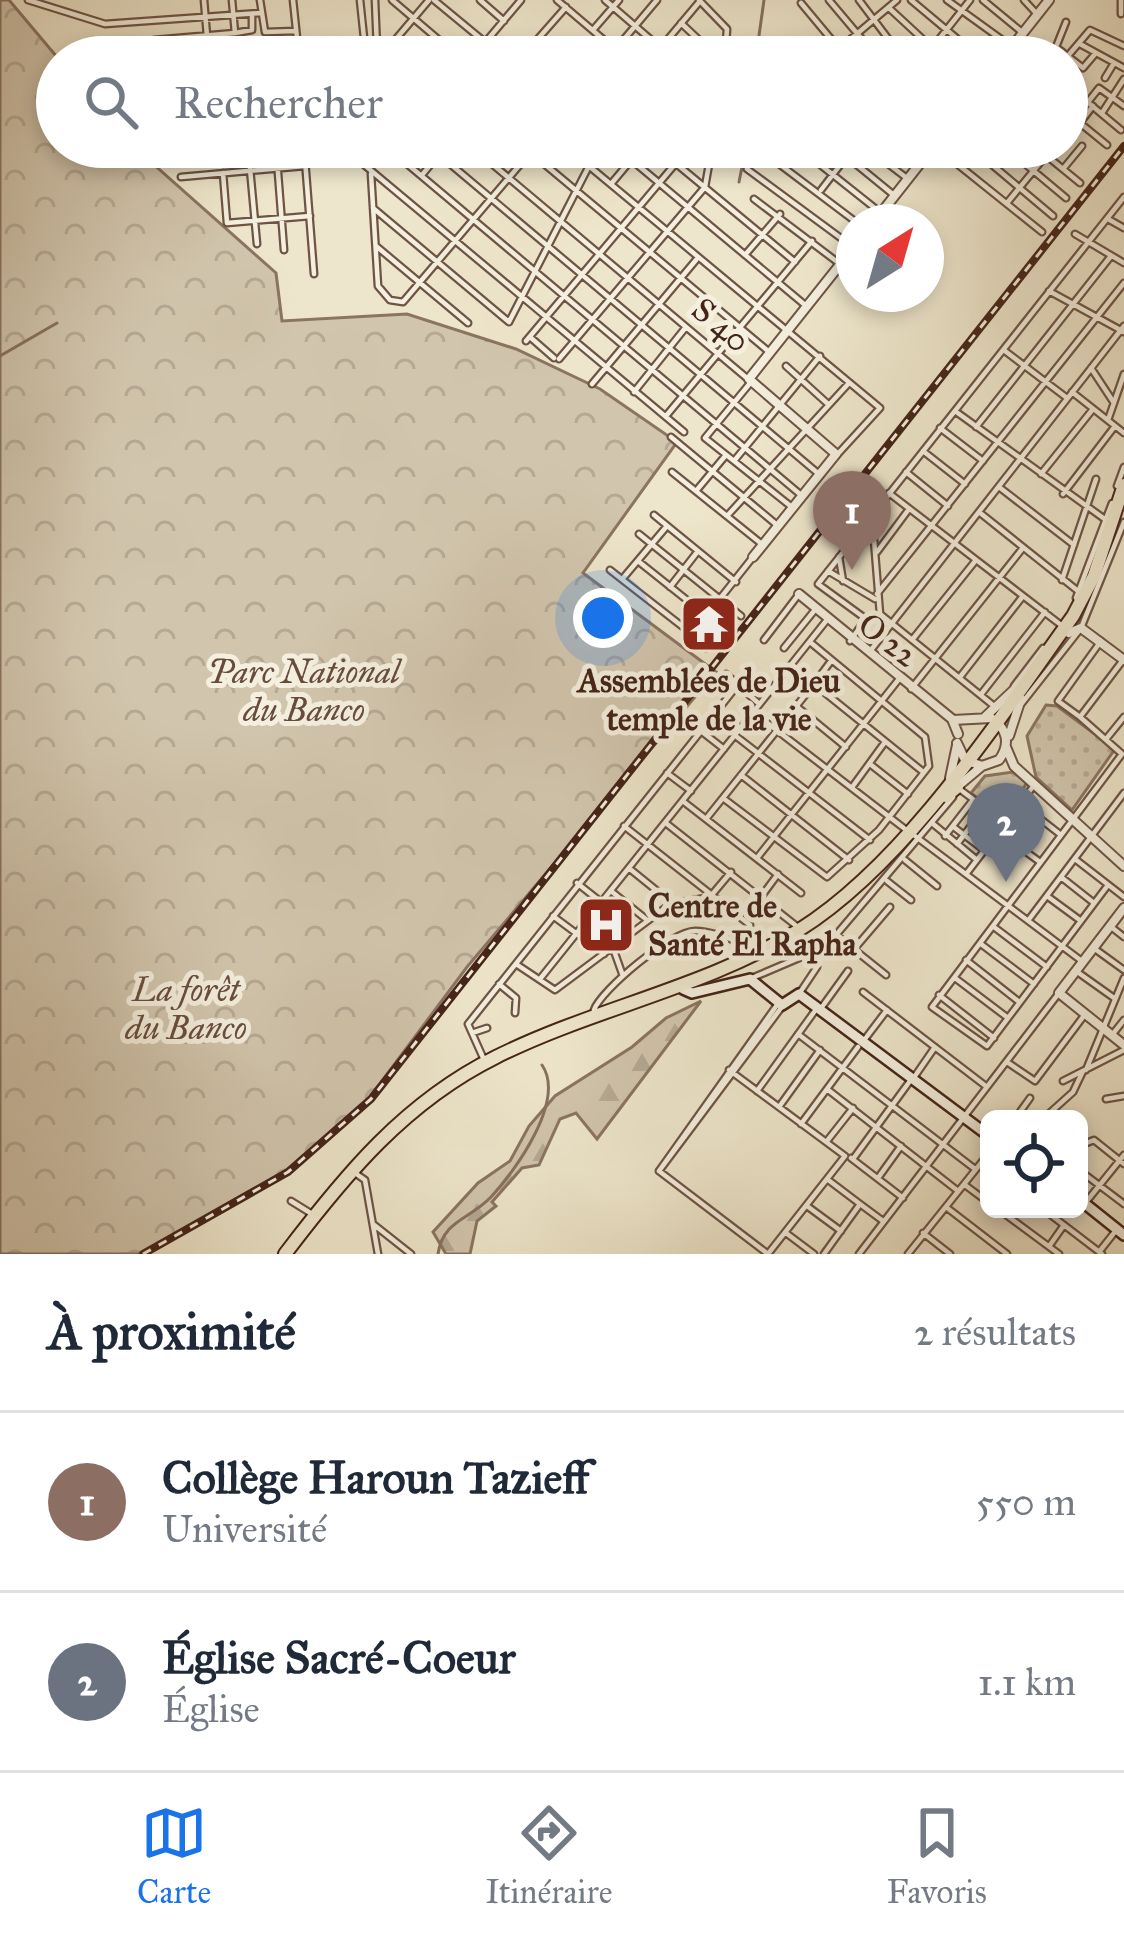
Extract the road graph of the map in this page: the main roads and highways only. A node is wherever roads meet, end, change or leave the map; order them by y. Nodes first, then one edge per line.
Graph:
1 (1124, 485) edge
2 (1124, 506) edge
3 (1090, 568) road end
4 (1084, 589) junction
5 (1069, 628) junction
6 (953, 787) junction
7 (915, 836) junction
8 (683, 989) junction
9 (819, 1007) junction
10 (913, 1077) junction
11 (980, 1126) edge
12 (1088, 1210) edge
13 (1121, 1236) edge
14 (289, 1254) edge

1 - 4 main road
2 - 5 main road
3 - 4 main road
4 - 5 main road
5 - 6 main road
6 - 7 main road
6 - 7 main road
7 - 8 main road
7 - 14 main road
8 - 9 main road
8 - 14 main road
9 - 10 main road
9 - 10 main road
10 - 11 main road
12 - 13 main road

